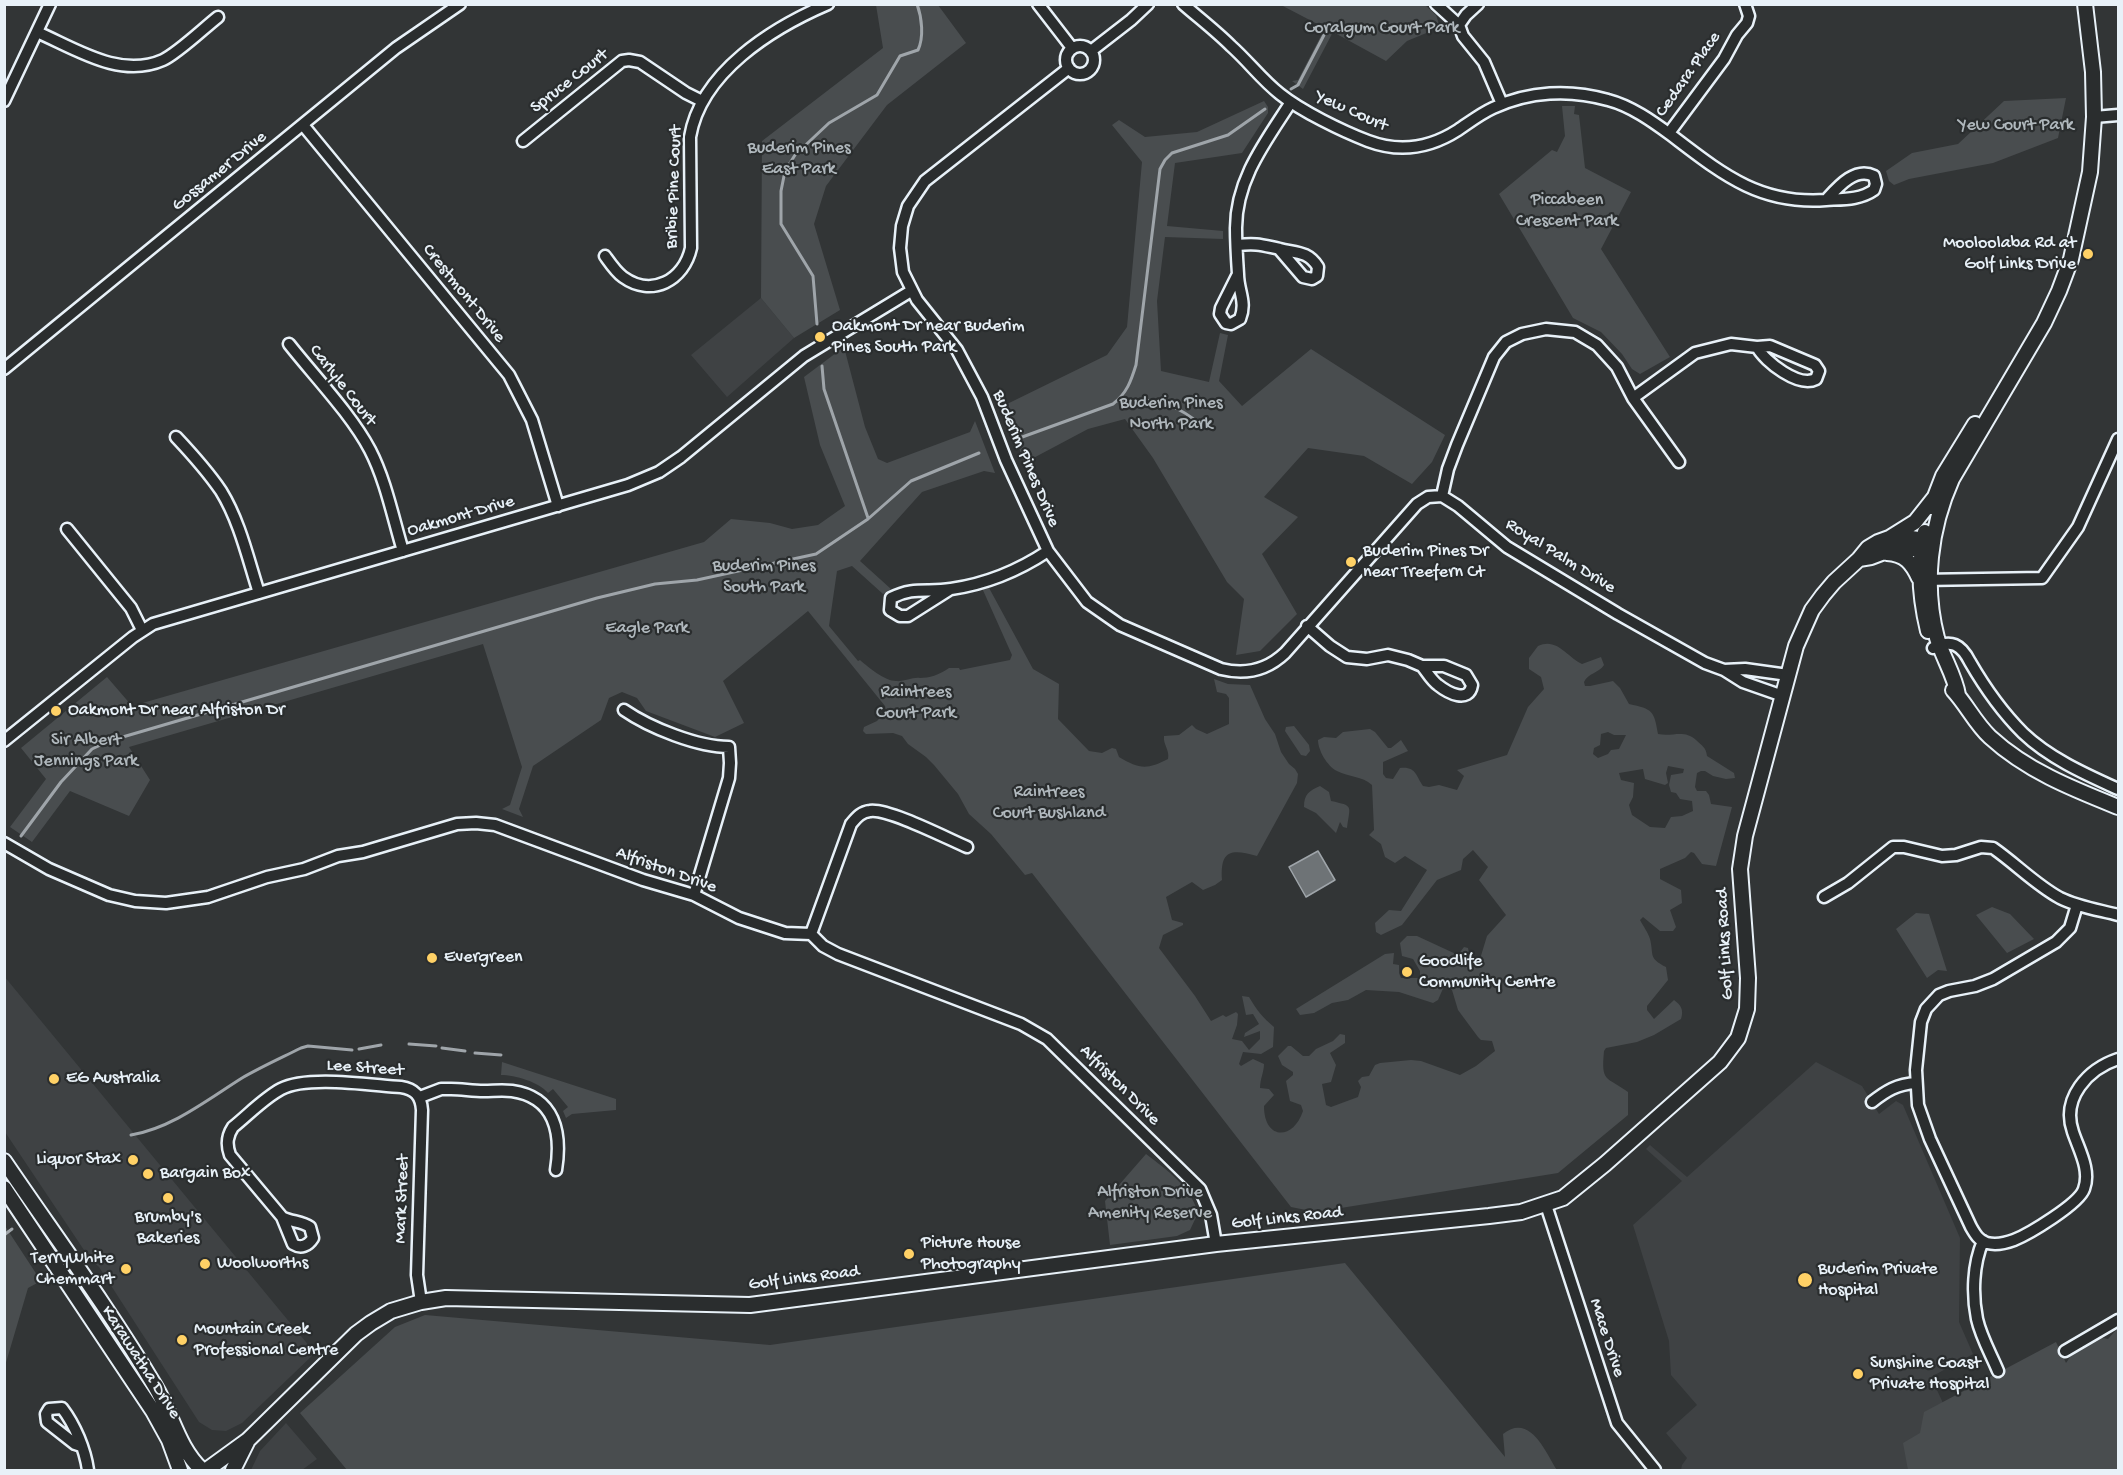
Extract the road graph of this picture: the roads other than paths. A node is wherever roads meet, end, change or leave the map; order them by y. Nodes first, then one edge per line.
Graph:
1 (50, 4) edge
2 (460, 4) edge
3 (828, 4) edge
4 (1038, 4) edge
5 (1148, 4) edge
6 (1183, 4) edge
7 (1436, 4) edge
8 (1478, 4) edge
9 (1745, 4) edge
10 (2085, 4) edge
11 (218, 16) dead end
12 (1459, 25) junction
13 (37, 32) junction
14 (1072, 48) junction
15 (1091, 51) junction
16 (1069, 68) junction
17 (4, 101) edge
18 (702, 101) junction
19 (1291, 102) junction
20 (1502, 104) junction
21 (2118, 115) edge
22 (2094, 117) junction
23 (303, 125) junction
24 (1669, 133) junction
25 (523, 141) dead end
26 (1826, 200) dead end
27 (1237, 244) junction
28 (1279, 249) dead end
29 (605, 256) dead end
30 (1238, 276) dead end
31 (911, 291) junction
32 (289, 344) dead end
33 (1757, 347) junction
34 (4, 369) edge
35 (2004, 387) junction
36 (1633, 398) junction
37 (176, 437) dead end
38 (2118, 439) edge
39 (1679, 462) dead end
40 (1442, 496) junction
41 (1934, 498) junction
42 (558, 506) junction
43 (67, 529) dead end
44 (1889, 538) junction
45 (1927, 544) junction
46 (403, 551) junction
47 (1047, 551) junction
48 (1880, 553) junction
49 (1859, 559) junction
50 (1925, 580) junction
51 (949, 590) junction
52 (258, 593) junction
53 (1307, 627) junction
54 (142, 630) junction
55 (1936, 646) junction
56 (1422, 666) dead end
57 (1724, 670) junction
58 (1788, 675) junction
59 (1783, 696) junction
60 (624, 710) dead end
61 (4, 741) edge
62 (2118, 789) edge
63 (2118, 807) edge
64 (4, 843) edge
65 (967, 848) dead end
66 (694, 895) junction
67 (1824, 897) dead end
68 (2077, 905) junction
69 (2118, 915) edge
70 (811, 934) junction
71 (2118, 1059) edge
72 (1916, 1083) junction
73 (420, 1097) junction
74 (1872, 1102) dead end
75 (4, 1161) edge
76 (556, 1170) dead end
77 (4, 1188) edge
78 (1546, 1205) junction
79 (282, 1217) dead end
80 (1983, 1241) junction
81 (1216, 1244) junction
82 (421, 1302) junction
83 (2118, 1320) edge
84 (2065, 1351) dead end
85 (1998, 1371) dead end
86 (248, 1440) junction
87 (81, 1446) dead end
88 (88, 1470) edge
89 (180, 1470) edge
90 (207, 1470) edge
91 (233, 1470) edge
92 (1655, 1470) edge

1 - 13 street
2 - 23 street, Gossamer Drive
3 - 18 street, Bribie Pine Court
4 - 14 street
5 - 15 street
6 - 19 street, Yew Court
7 - 12 street
8 - 12 street
9 - 24 street, Cedara Place
10 - 22 main road
11 - 13 street
12 - 20 street
13 - 17 street
14 - 15 street
14 - 16 street
15 - 16 street
16 - 31 street, Buderim Pines Drive
18 - 25 street, Spruce Court
18 - 29 street, Bribie Pine Court
19 - 20 street, Yew Court
19 - 27 street
20 - 24 street, Yew Court
21 - 22 street
22 - 35 main road
23 - 34 street, Gossamer Drive
23 - 42 street, Crestmont Drive
24 - 26 street, Yew Court
27 - 28 street
27 - 30 street
31 - 42 street, Oakmont Drive
31 - 47 street, Buderim Pines Drive
32 - 46 street, Carlyle Court
33 - 33 street
33 - 36 street
35 - 41 main road
35 - 45 main road
36 - 39 street
36 - 40 street
37 - 52 street
38 - 50 street
40 - 53 street, Buderim Pines Drive
40 - 57 street, Royal Palm Drive
41 - 44 main road, Golf Links Road
41 - 45 main road
42 - 46 street, Oakmont Drive
43 - 54 street
44 - 45 main road
44 - 49 main road, Golf Links Road
45 - 48 main road, Golf Links Road
45 - 50 main road
46 - 52 street, Oakmont Drive
47 - 51 street
47 - 53 street, Buderim Pines Drive
48 - 49 main road, Golf Links Road
48 - 50 main road
49 - 58 main road, Golf Links Road
50 - 55 main road
51 - 51 street
52 - 54 street, Oakmont Drive
53 - 56 street
54 - 61 street, Oakmont Drive
55 - 62 street
55 - 63 main road
57 - 58 street, Royal Palm Drive
57 - 59 street, Royal Palm Drive
58 - 59 main road, Golf Links Road
59 - 78 main road, Golf Links Road
60 - 66 street
64 - 66 street, Alfriston Drive
65 - 70 street
66 - 70 street, Alfriston Drive
67 - 68 street
68 - 69 street
68 - 72 street
70 - 81 street, Alfriston Drive
71 - 80 street
72 - 74 street
72 - 80 street
73 - 76 street, Lee Street
73 - 79 street, Lee Street
73 - 82 street, Mark Street
75 - 90 main road, Karawatha Drive
77 - 89 main road, Karawatha Drive
78 - 81 main road, Golf Links Road
78 - 92 street, Mace Drive
80 - 85 street
81 - 82 main road, Golf Links Road
82 - 86 main road, Golf Links Road
83 - 84 street
86 - 90 main road, Golf Links Road
86 - 91 main road, Golf Links Road
87 - 88 street

